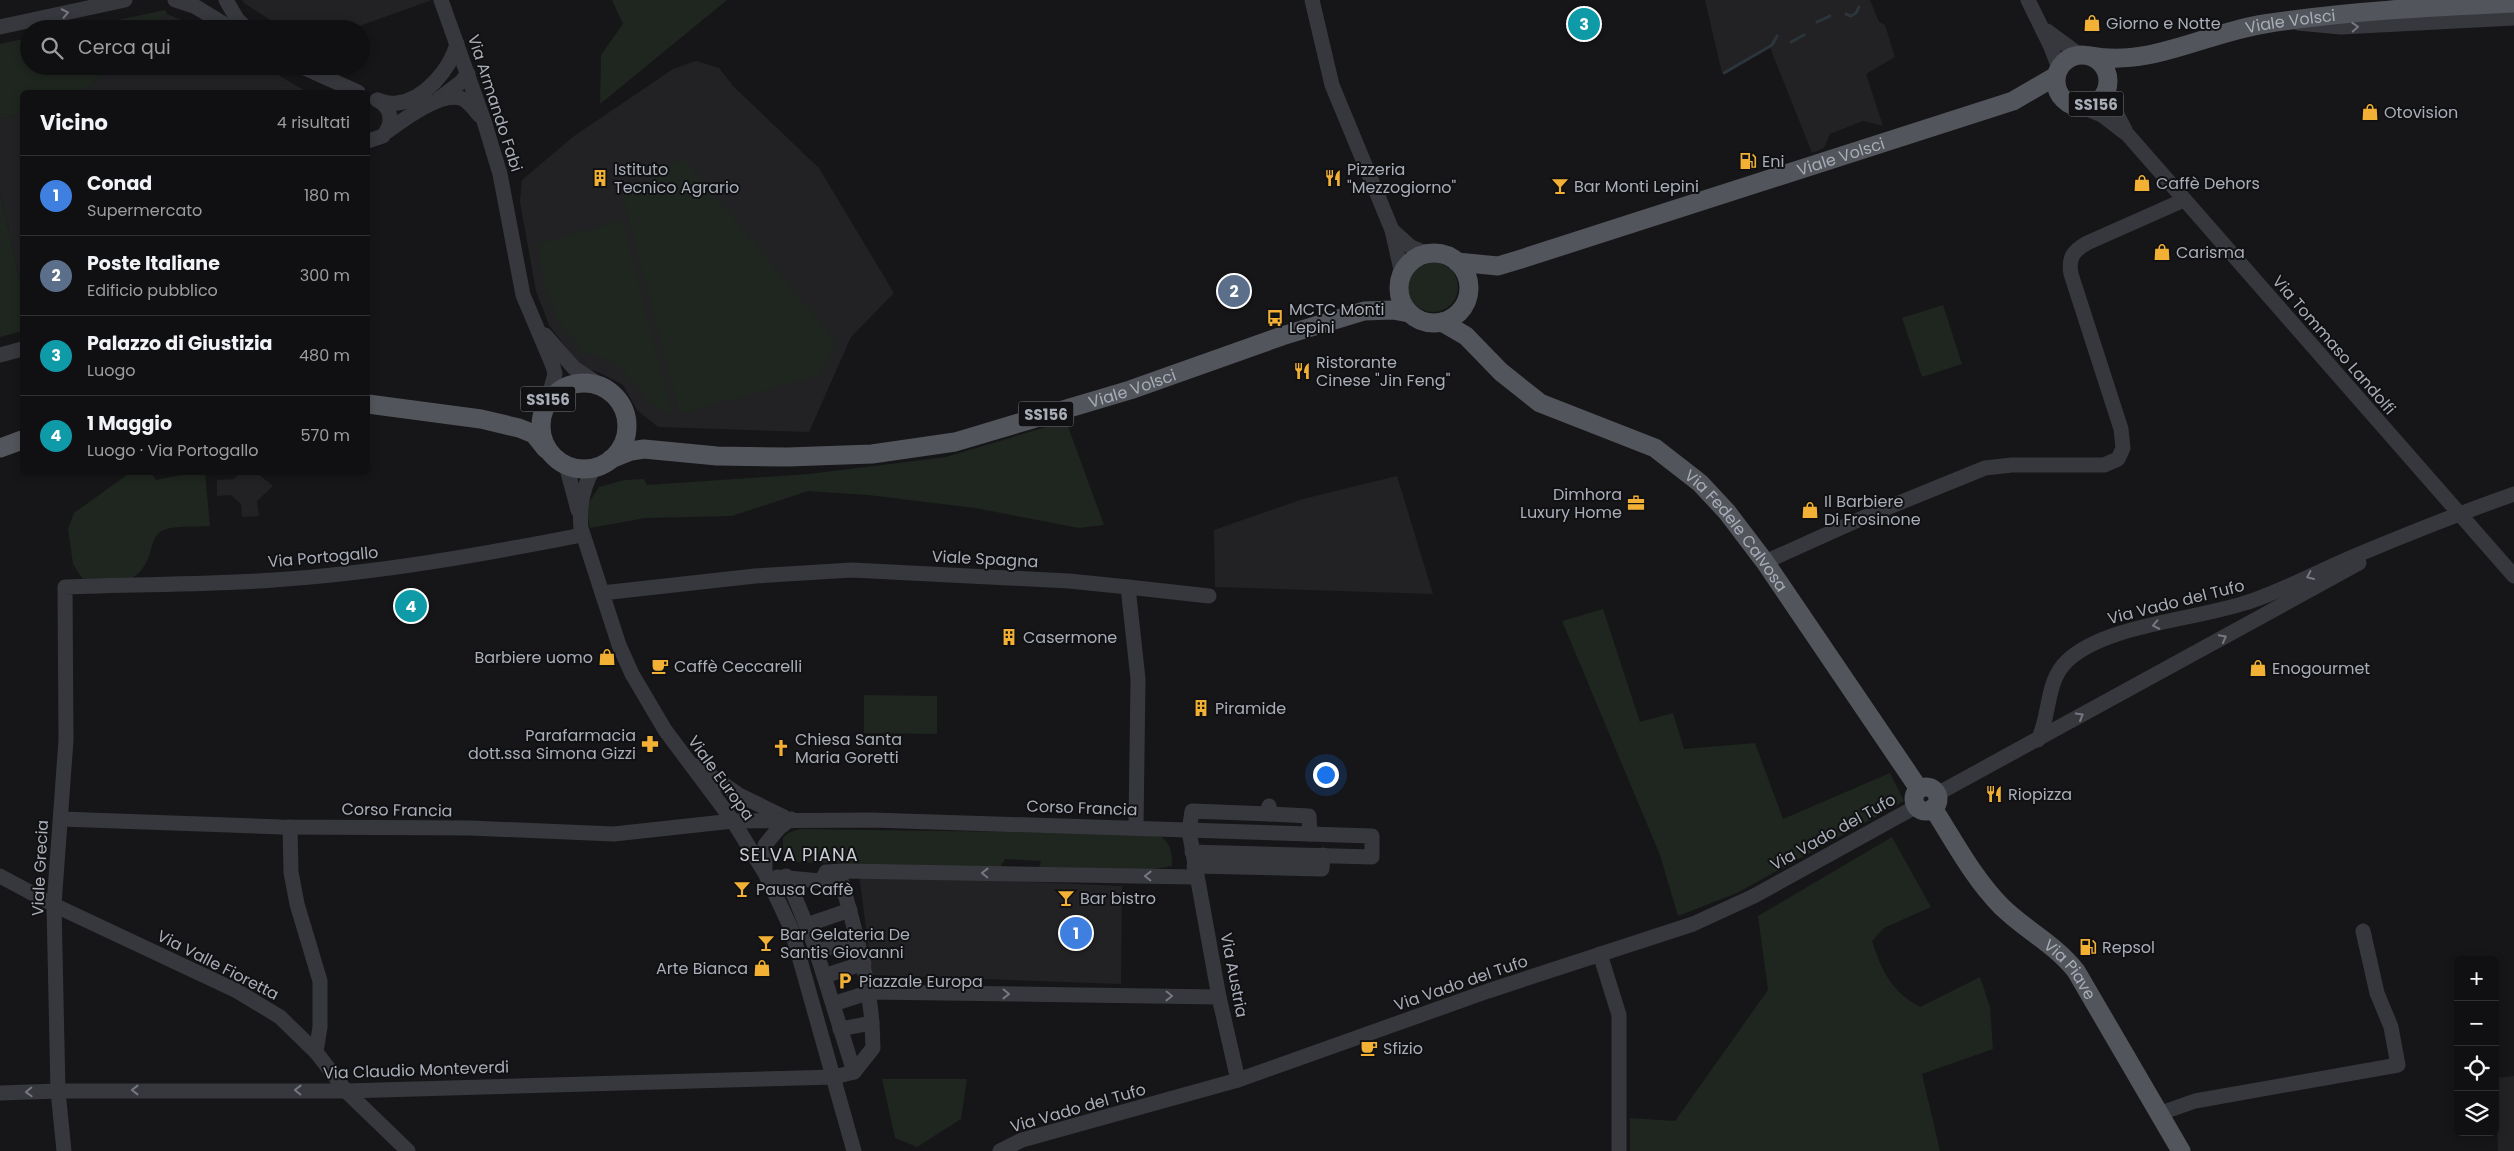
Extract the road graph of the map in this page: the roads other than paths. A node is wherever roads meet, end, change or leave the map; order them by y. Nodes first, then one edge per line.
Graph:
1 (125, 0) edge
2 (175, 0) edge
3 (226, 0) edge
4 (442, 0) edge
5 (1312, 0) edge
6 (2028, 0) edge
7 (2430, 0) edge
8 (2514, 3) edge
9 (200, 5) edge
10 (2402, 8) junction
11 (2514, 18) edge
12 (29, 20) edge
13 (220, 20) edge
14 (240, 20) edge
15 (2290, 21) junction
16 (20, 22) edge
17 (2037, 22) junction
18 (0, 26) edge
19 (457, 44) junction
20 (2085, 55) junction
21 (2152, 55) junction
22 (2057, 72) junction
23 (468, 74) junction
24 (312, 75) edge
25 (318, 75) edge
26 (2107, 88) junction
27 (330, 90) edge
28 (353, 90) edge
29 (429, 96) junction
30 (370, 97) edge
31 (370, 97) edge
32 (2012, 101) junction
33 (2076, 106) junction
34 (484, 121) junction
35 (388, 130) junction
36 (2128, 136) junction
37 (370, 142) edge
38 (2184, 200) junction
39 (1392, 230) junction
40 (1428, 254) junction
41 (1457, 262) junction
42 (1498, 266) junction
43 (1400, 279) junction
44 (1468, 297) junction
45 (1364, 311) junction
46 (1409, 313) junction
47 (1442, 322) junction
48 (538, 326) junction
49 (20, 350) edge
50 (1482, 350) junction
51 (0, 355) edge
52 (600, 385) junction
53 (370, 404) edge
54 (545, 406) junction
55 (481, 419) junction
56 (627, 422) junction
57 (20, 441) edge
58 (0, 448) edge
59 (666, 450) junction
60 (549, 452) junction
61 (612, 459) junction
62 (566, 465) junction
63 (594, 468) junction
64 (2514, 494) edge
65 (580, 514) junction
66 (2459, 514) junction
67 (582, 535) junction
68 (2404, 538) junction
69 (1765, 562) junction
70 (2514, 576) edge
71 (65, 587) joint
72 (1128, 587) junction
73 (602, 593) junction
74 (1209, 596) dead end
75 (2038, 740) junction
76 (682, 755) junction
77 (1927, 799) junction
78 (61, 819) junction
79 (791, 819) junction
80 (733, 821) junction
81 (290, 827) junction
82 (1136, 827) junction
83 (1189, 830) junction
84 (1310, 834) junction
85 (1194, 865) junction
86 (767, 875) junction
87 (0, 876) edge
88 (786, 876) junction
89 (822, 880) junction
90 (54, 905) junction
91 (850, 910) junction
92 (806, 925) junction
93 (2363, 932) dead end
94 (858, 938) junction
95 (816, 952) junction
96 (1600, 954) junction
97 (864, 963) junction
98 (824, 976) junction
99 (870, 992) junction
100 (1219, 997) junction
101 (833, 1004) junction
102 (872, 1023) junction
103 (840, 1029) junction
104 (316, 1052) junction
105 (854, 1072) junction
106 (834, 1077) junction
107 (1238, 1080) junction
108 (58, 1090) junction
109 (346, 1091) junction
110 (0, 1093) edge
111 (2158, 1114) junction
112 (64, 1151) edge
113 (408, 1151) edge
114 (854, 1151) edge
115 (1000, 1151) edge
116 (1619, 1151) edge
117 (2181, 1151) edge

12 -> 1 street
2 - 9 street
3 - 14 street
4 - 19 street, Via Armando Fabi
5 - 39 street
6 - 17 street
7 - 10 street, Viale Volsci
8 - 10 main road, Viale Volsci / SS156
9 - 13 street
10 - 15 main road, Viale Volsci / SS156
15 -> 11 street
15 - 21 main road, Viale Volsci / SS156
18 -> 16 street
17 - 20 street
17 - 22 street
19 - 23 street, Via Armando Fabi
19 - 29 street
20 - 21 main road, Viale Volsci / SS156
20 - 22 main road, Viale Volsci / SS156
20 - 26 main road, SS156
21 - 26 main road, Viale Volsci / SS156
22 - 32 main road, Viale Volsci / SS156
22 - 33 main road, SS156
23 - 29 street
23 - 34 street, Via Armando Fabi
24 - 27 street
25 - 28 street
26 - 33 main road, Viale Volsci / SS156
26 - 36 street, Via Tommaso Landolfi
29 - 30 street
29 - 34 street
29 - 35 street
31 - 35 street
32 - 33 main road, Viale Volsci / SS156
32 - 42 main road, Viale Volsci / SS156
33 - 36 street, Via Tommaso Landolfi
34 - 48 street, Via Armando Fabi
35 - 37 street
36 - 38 street, Via Tommaso Landolfi
38 - 66 street, Via Tommaso Landolfi
38 - 69 street
39 - 40 street
39 - 43 street
40 - 41 main road, SS156
40 - 43 main road, SS156
41 - 42 main road, Viale Volsci / SS156
41 - 44 main road
42 - 44 main road, Viale Volsci / SS156
43 - 45 main road, Viale Volsci / SS156
43 - 46 main road
44 - 47 main road, SS156
44 - 50 main road, Via Fedele Calvosa
45 - 46 main road, Viale Volsci / SS156
45 - 59 main road, Viale Volsci / SS156
46 - 47 main road, SS156
47 - 50 main road, Via Fedele Calvosa
48 - 52 street
48 - 54 street
49 - 51 street
50 - 69 main road, Via Fedele Calvosa
52 - 54 main road, SS156
52 - 56 main road, SS156
53 - 55 main road, SS156
54 - 55 main road, SS156
54 - 60 main road, SS156
55 - 60 main road, SS156
56 - 59 main road, SS156
56 - 61 main road
57 - 58 main road
59 - 61 main road, SS156
60 - 62 main road, SS156
61 - 63 main road, SS156
62 - 63 main road
62 - 65 street
63 - 65 street
64 - 66 street, Via Vado del Tufo
65 - 67 street, Viale Europa
66 - 68 street, Via Vado del Tufo
66 - 70 street, Via Tommaso Landolfi
67 - 71 street, Via Portogallo
67 - 73 street, Viale Europa
75 -> 68 street, Via Vado del Tufo
68 -> 75 street, Via Vado del Tufo
69 - 77 main road, Via Fedele Calvosa
71 - 78 street, Viale Grecia
72 - 73 street, Viale Spagna
72 - 74 street, Viale Spagna
72 - 82 street
73 - 76 street, Viale Europa
75 - 77 street, Via Vado del Tufo
76 - 79 street
76 - 80 street, Viale Europa
77 - 96 street, Via Vado del Tufo
77 - 111 main road, Via Piave
78 - 81 street, Corso Francia
78 - 90 street, Viale Grecia
79 - 80 street, Corso Francia
79 - 82 street, Corso Francia
79 - 86 street
80 - 81 street, Corso Francia
80 - 86 street, Viale Europa
81 - 104 street
82 - 83 street, Corso Francia
83 - 84 street, Corso Francia
83 - 84 street
83 - 85 street, Via Austria
84 - 85 street, Corso Francia
85 -> 89 street
85 - 100 street, Via Austria
86 - 88 street
86 - 106 street, Viale Europa
87 - 90 street, Via Valle Fioretta
88 - 89 street
88 - 92 street
89 - 91 street
90 - 104 street, Via Valle Fioretta
90 - 108 street, Viale Grecia
91 - 92 street
91 - 94 street
92 - 95 street
93 - 111 street
94 - 95 street
94 - 97 street
95 - 98 street
96 - 107 street, Via Vado del Tufo
96 - 116 street
97 - 98 street
97 - 99 street
98 - 101 street
99 -> 100 street
99 - 101 street
99 - 102 street
100 - 107 street, Via Austria
101 - 103 street
102 - 103 street
102 - 105 street
103 - 105 street
104 - 109 street, Via Valle Fioretta
105 - 106 street, Via Claudio Monteverdi
106 - 109 street, Via Claudio Monteverdi
106 - 114 street, Viale Europa
107 - 115 street, Via Vado del Tufo
109 -> 108 street, Via Claudio Monteverdi
108 -> 110 street, Via Claudio Monteverdi
108 - 112 street, Viale Grecia
109 - 113 street, Via Valle Fioretta
111 - 117 main road, Via Piave

